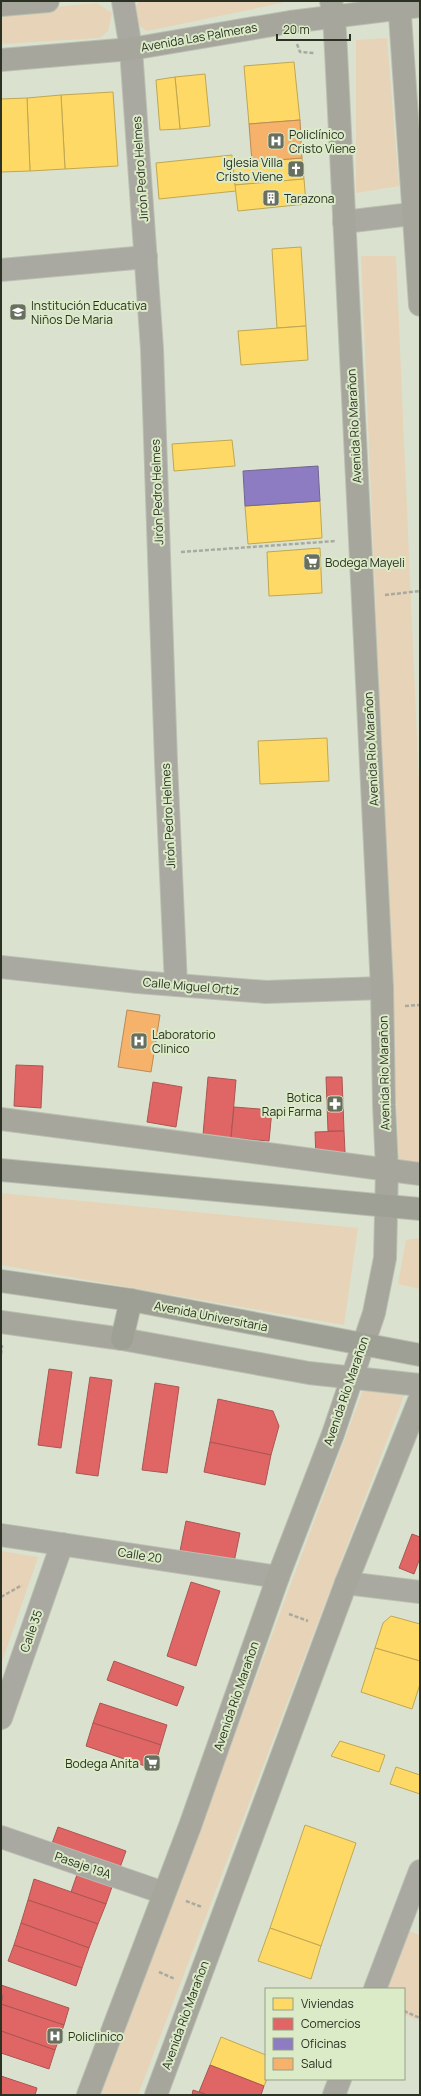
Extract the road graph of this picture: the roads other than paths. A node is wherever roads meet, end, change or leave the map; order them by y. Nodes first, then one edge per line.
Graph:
1 (48, 1) edge
2 (123, 1) edge
3 (1, 5) edge
4 (407, 5) edge
5 (332, 8) edge
6 (131, 49) junction
7 (1, 60) edge
8 (417, 214) edge
9 (344, 222) junction
10 (146, 257) junction
11 (1, 270) edge
12 (420, 305) edge
13 (1, 967) edge
14 (176, 985) junction
15 (382, 988) junction
16 (1, 1119) edge
17 (387, 1169) junction
18 (1, 1170) edge
19 (420, 1174) edge
20 (386, 1205) junction
21 (420, 1209) edge
22 (1, 1281) edge
23 (131, 1300) junction
24 (1, 1322) edge
25 (122, 1339) junction
26 (362, 1344) junction
27 (420, 1355) edge
28 (350, 1378) junction
29 (420, 1385) edge
30 (420, 1398) edge
31 (1, 1535) edge
32 (62, 1544) junction
33 (278, 1576) junction
34 (346, 1583) junction
35 (420, 1592) edge
36 (2, 1715) edge
37 (1, 1837) edge
38 (420, 1871) edge
39 (164, 1893) junction
40 (375, 1988) edge
41 (340, 2080) edge
42 (88, 2095) edge
43 (156, 2095) edge
44 (334, 2095) edge

1 - 3 main road
2 - 6 street, Jirón Pedro Helmes
4 - 5 main road, Avenida Las Palmeras
4 - 8 main road
5 - 6 main road, Avenida Las Palmeras
5 - 9 main road, Avenida Río Marañon
6 - 7 main road, Avenida Las Palmeras
6 - 10 street, Jirón Pedro Helmes
8 - 9 street
8 - 12 main road
9 - 15 main road, Avenida Río Marañon
10 - 11 street
10 - 14 street, Jirón Pedro Helmes
13 - 14 street, Calle Miguel Ortiz
14 - 15 street, Calle Miguel Ortiz
15 - 17 main road, Avenida Río Marañon
16 - 17 main road
17 - 19 main road
17 - 20 main road, Avenida Río Marañon
18 - 20 main road
20 - 21 main road
20 - 26 main road, Avenida Río Marañon
22 - 23 main road, Avenida Universitaria
23 - 25 main road
23 - 26 main road, Avenida Universitaria
24 - 25 main road
25 - 28 main road
26 - 27 main road, Avenida Universitaria
26 - 28 main road, Avenida Río Marañon
28 - 29 main road
28 - 33 main road, Avenida Río Marañon
30 - 34 main road, Avenida Río Marañon
31 - 32 street, Calle 20
32 - 33 street, Calle 20
32 - 36 street, Calle 35
33 - 39 main road, Avenida Río Marañon
34 - 35 street
34 - 43 main road, Avenida Río Marañon
37 - 39 street, Pasaje 19A
38 - 40 street
39 - 42 main road, Avenida Río Marañon
41 - 44 street

